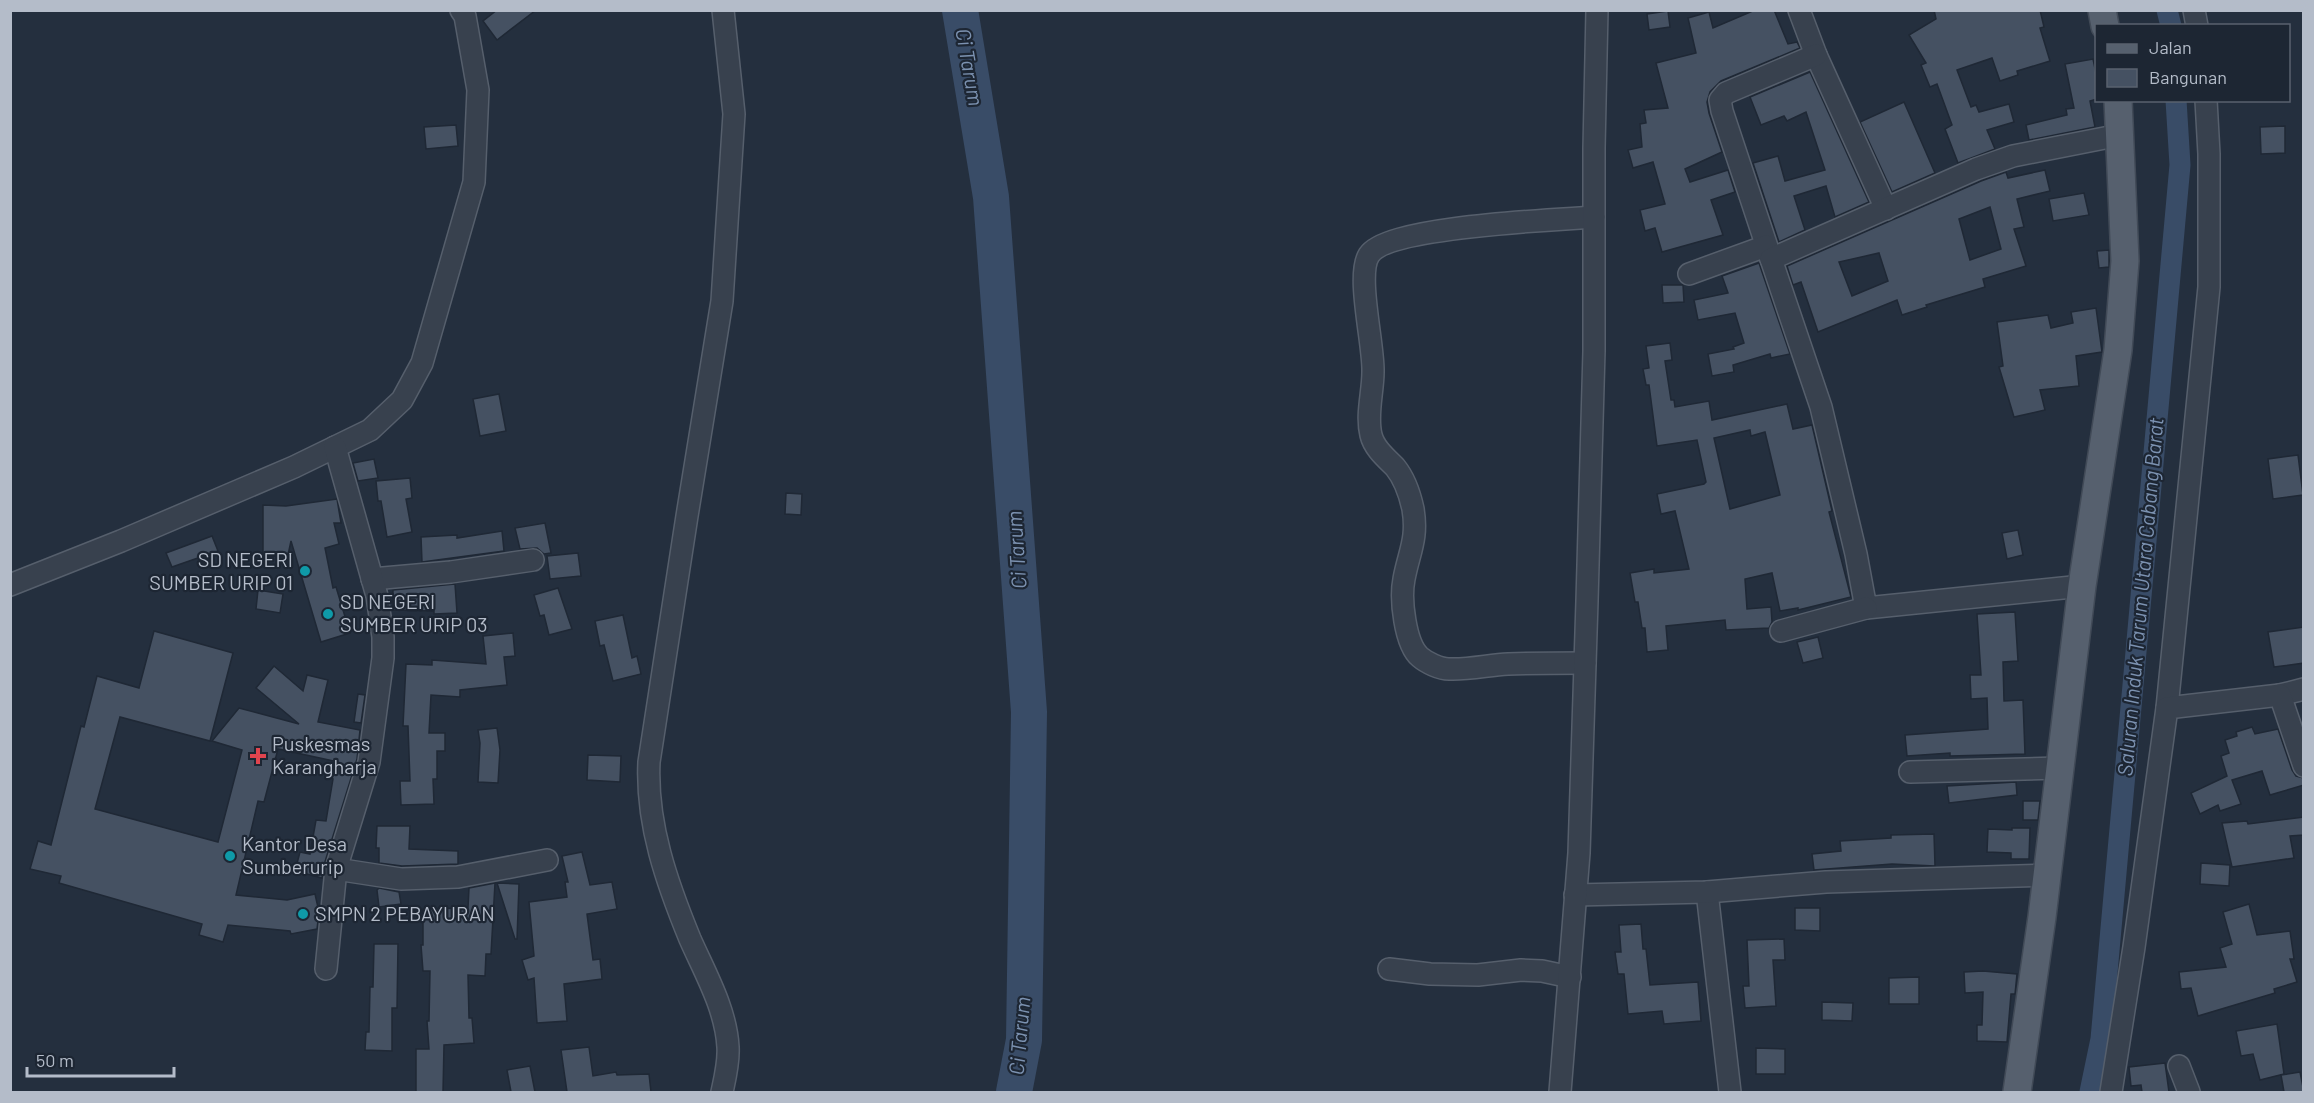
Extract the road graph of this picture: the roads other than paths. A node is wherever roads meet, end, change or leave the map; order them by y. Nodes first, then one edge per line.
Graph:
1 (461, 10) edge
2 (723, 10) edge
3 (1597, 10) edge
4 (1799, 10) edge
5 (1816, 55) junction
6 (2118, 102) edge
7 (2206, 102) edge
8 (2120, 135) junction
9 (1886, 209) junction
10 (1594, 218) junction
11 (1769, 253) junction
12 (1689, 274) dead end
13 (335, 447) junction
14 (533, 560) dead end
15 (372, 579) junction
16 (10, 585) edge
17 (2082, 586) junction
18 (1866, 608) junction
19 (1781, 631) dead end
20 (1585, 663) junction
21 (2304, 689) edge
22 (2280, 695) junction
23 (2167, 708) junction
24 (2304, 766) edge
25 (2059, 768) junction
26 (1910, 772) dead end
27 (547, 860) dead end
28 (336, 869) junction
29 (2047, 875) junction
30 (1707, 892) junction
31 (1575, 895) junction
32 (326, 969) dead end
33 (1389, 969) dead end
34 (1570, 977) junction
35 (2179, 1066) dead end
36 (723, 1092) edge
37 (1560, 1092) edge
38 (1730, 1092) edge
39 (2017, 1092) edge
40 (2111, 1092) edge
41 (2189, 1092) edge

1 - 13 street
2 - 36 street
3 - 10 street
4 - 5 street
5 - 9 street
5 - 11 street
6 - 8 main road
7 - 23 street
8 - 9 street
8 - 17 main road
9 - 11 street
10 - 20 street
10 - 20 street
11 - 12 street
11 - 18 street
13 - 15 street
13 - 16 street
14 - 15 street
15 - 28 street
17 - 18 street
17 - 25 main road
18 - 19 street
20 - 31 street
21 - 22 street
22 - 23 street
22 - 24 street
23 - 40 street
25 - 26 street
25 - 29 main road
27 - 28 street
28 - 32 street
29 - 30 street
29 - 39 main road
30 - 31 street
30 - 38 street
31 - 34 street
33 - 34 street
34 - 37 street
35 - 41 street

